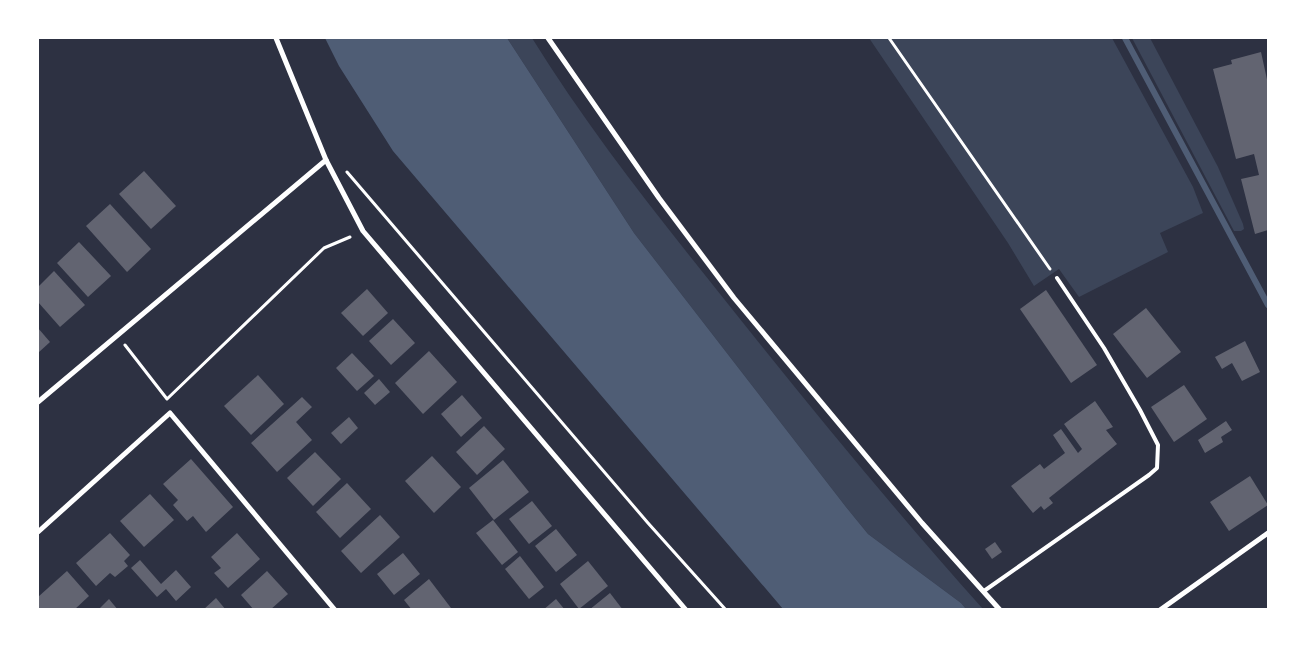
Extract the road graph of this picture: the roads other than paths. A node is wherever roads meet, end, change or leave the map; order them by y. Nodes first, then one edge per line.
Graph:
1 (276, 38) edge
2 (548, 38) edge
3 (326, 160) junction
4 (1057, 278) road end
5 (38, 402) edge
6 (38, 532) edge
7 (1268, 533) edge
8 (984, 592) junction
9 (334, 610) edge
10 (686, 610) edge
11 (1000, 610) edge
12 (1160, 610) edge

1 - 3 street
2 - 8 street
3 - 5 street
3 - 10 street
4 - 8 lane
6 - 9 street
7 - 12 street
8 - 11 street

